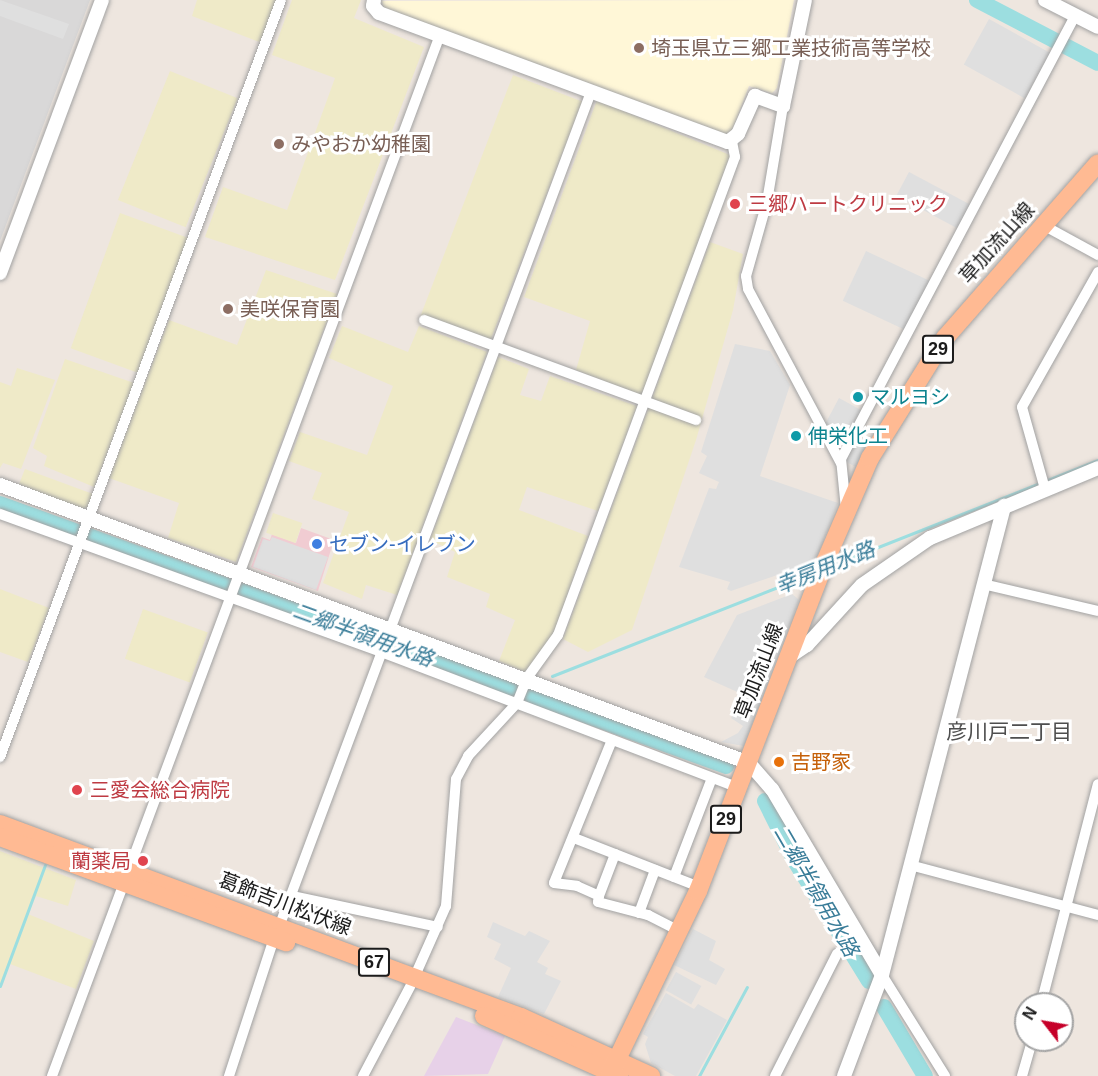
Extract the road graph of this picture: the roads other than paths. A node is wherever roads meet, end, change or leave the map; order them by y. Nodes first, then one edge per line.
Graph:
1 (102, 0) edge
2 (281, 0) edge
3 (374, 0) edge
4 (805, 0) edge
5 (1045, 0) edge
6 (1069, 9) edge
7 (1098, 27) edge
8 (440, 35) junction
9 (591, 92) junction
10 (783, 106) junction
11 (732, 141) junction
12 (1098, 163) edge
13 (1043, 225) junction
14 (1098, 255) edge
15 (0, 273) edge
16 (1096, 280) edge
17 (424, 320) dead end
18 (496, 346) junction
19 (644, 402) junction
20 (696, 420) dead end
21 (841, 463) junction
22 (1098, 468) edge
23 (1043, 484) junction
24 (0, 485) edge
25 (1004, 506) junction
26 (846, 510) junction
27 (0, 514) edge
28 (84, 532) junction
29 (237, 578) junction
30 (983, 584) junction
31 (230, 597) junction
32 (1098, 611) edge
33 (387, 642) junction
34 (789, 657) junction
35 (525, 683) junction
36 (517, 703) junction
37 (612, 740) junction
38 (0, 757) edge
39 (749, 763) junction
40 (712, 778) junction
41 (1098, 784) edge
42 (738, 789) junction
43 (0, 824) edge
44 (0, 837) edge
45 (574, 838) junction
46 (615, 854) junction
47 (910, 865) junction
48 (655, 870) junction
49 (125, 877) junction
50 (674, 877) junction
51 (700, 887) junction
52 (292, 896) junction
53 (599, 896) junction
54 (1066, 906) junction
55 (639, 913) junction
56 (1098, 915) edge
57 (438, 927) junction
58 (680, 931) junction
59 (277, 932) junction
60 (837, 954) dead end
61 (882, 975) junction
62 (412, 982) junction
63 (1044, 992) edge
64 (1029, 1052) edge
65 (614, 1071) edge
66 (52, 1076) edge
67 (229, 1076) edge
68 (363, 1076) edge
69 (651, 1076) edge
70 (775, 1076) edge
71 (844, 1076) edge
72 (945, 1076) edge
73 (1022, 1076) edge

1 - 15 street
2 - 28 street
3 - 8 street
4 - 10 street
5 - 6 street
6 - 7 street
6 - 21 street
8 - 9 street
8 - 29 street
9 - 11 street
9 - 18 street
10 - 11 street
10 - 21 street
11 - 19 street
12 - 13 main road, 草加流山線 / 29
13 - 14 street
13 - 26 main road, 草加流山線 / 29
16 - 23 street
17 - 18 street
18 - 19 street
18 - 33 street
19 - 20 street
19 - 35 street
21 - 26 street
22 - 23 street
23 - 25 street
24 - 28 street
25 - 30 street
25 - 34 street
26 - 34 main road, 草加流山線 / 29
27 - 28 street
28 - 29 street
28 - 31 street
28 - 38 street
29 - 31 street
29 - 33 street
30 - 32 street
30 - 47 street
31 - 33 street
31 - 49 street
33 - 35 street
33 - 36 street
33 - 52 street
34 - 39 main road, 草加流山線 / 29
35 - 36 street
35 - 39 street
36 - 37 street
36 - 57 street
37 - 40 street
37 - 45 street
39 - 42 main road, 草加流山線 / 29
39 - 61 street
40 - 42 street
40 - 50 street
41 - 54 street
42 - 51 main road, 草加流山線 / 29
43 - 49 main road, 葛飾吉川松伏線 / 67
44 - 49 main road, 葛飾吉川松伏線 / 67
45 - 46 street
45 - 53 street
46 - 48 street
46 - 53 street
47 - 54 street
47 - 61 street
48 - 50 street
48 - 55 street
49 - 59 main road, 葛飾吉川松伏線 / 67
49 - 66 street
50 - 51 street
51 - 58 main road, 草加流山線 / 29
52 - 57 street
52 - 59 street
53 - 55 street
54 - 56 street
54 - 63 street
55 - 58 street
57 - 62 street
58 - 65 main road, 草加流山線 / 29
59 - 62 main road, 葛飾吉川松伏線 / 67
59 - 67 street
60 - 70 street
61 - 71 street
61 - 72 street
62 - 65 main road, 葛飾吉川松伏線 / 67
62 - 68 street
64 - 73 street
65 - 69 main road, 葛飾吉川松伏線 / 67

